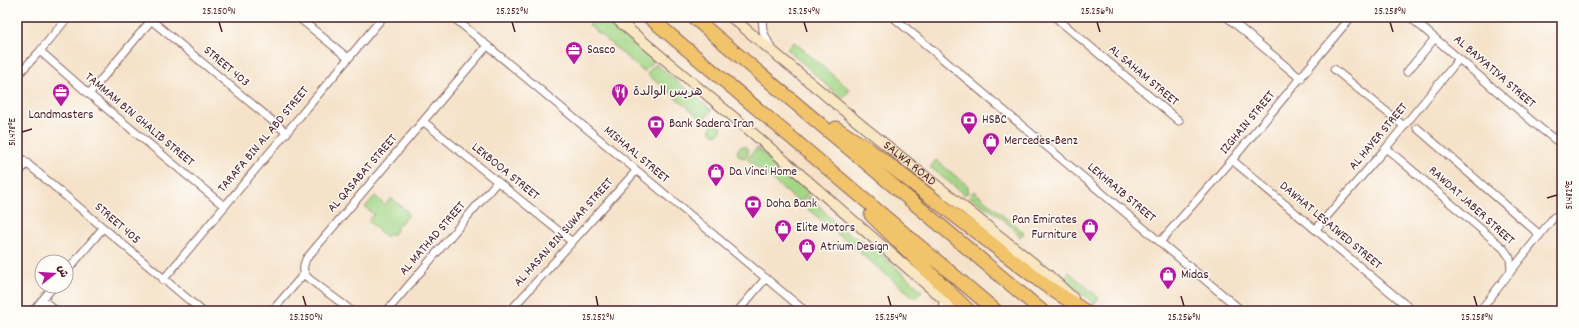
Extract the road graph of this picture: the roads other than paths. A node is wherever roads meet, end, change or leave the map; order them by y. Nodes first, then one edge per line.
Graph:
1 (68, 17) edge
2 (298, 17) edge
3 (383, 17) edge
4 (453, 17) edge
5 (614, 17) edge
6 (648, 17) edge
7 (693, 17) edge
8 (731, 17) edge
9 (762, 17) edge
10 (893, 17) edge
11 (1227, 17) edge
12 (1351, 17) edge
13 (1410, 17) edge
14 (1059, 18) edge
15 (152, 19) edge
16 (1435, 38) junction
17 (487, 46) junction
18 (40, 50) junction
19 (772, 50) junction
20 (348, 58) junction
21 (1459, 58) junction
22 (1334, 68) dead end
23 (1407, 72) dead end
24 (17, 76) edge
25 (1301, 79) junction
26 (89, 94) junction
27 (794, 101) junction
28 (424, 122) junction
29 (1179, 122) dead end
30 (1404, 126) junction
31 (1417, 128) dead end
32 (286, 133) junction
33 (1562, 145) edge
34 (1386, 148) junction
35 (17, 155) edge
36 (1232, 160) junction
37 (27, 163) junction
38 (828, 168) junction
39 (636, 171) junction
40 (17, 175) edge
41 (497, 182) junction
42 (224, 206) junction
43 (1554, 217) dead end
44 (103, 228) junction
45 (1316, 229) junction
46 (1540, 235) junction
47 (572, 241) junction
48 (1160, 242) junction
49 (74, 262) edge
50 (1511, 271) junction
51 (304, 274) junction
52 (766, 278) junction
53 (163, 280) junction
54 (48, 294) edge
55 (943, 299) junction
56 (43, 300) junction
57 (33, 311) edge
58 (56, 311) edge
59 (202, 311) edge
60 (272, 311) edge
61 (352, 311) edge
62 (387, 311) edge
63 (510, 311) edge
64 (738, 311) edge
65 (805, 311) edge
66 (943, 311) edge
67 (957, 311) edge
68 (969, 311) edge
69 (996, 311) edge
70 (1042, 311) edge
71 (1087, 311) edge
72 (1242, 311) edge
73 (1413, 311) edge
74 (1480, 311) edge

1 - 18 street
2 - 20 street
3 - 20 street, TARAFA BIN AL ABD STREET
4 - 17 street, MISHAAL STREET
5 - 55 main road
6 - 38 highway
7 - 27 highway, SALWA ROAD
8 - 19 main road, SALWA ROAD
9 - 19 street
10 - 48 street, LEKHRAIB STREET
11 - 25 street
12 - 25 street, IZGHAIN STREET
13 - 16 street, AL BAYYATIYA STREET
14 - 29 street, AL SAHAM STREET
15 - 26 street
15 - 32 street, STREET 403
16 - 21 street, AL BAYYATIYA STREET
16 - 23 street
17 - 28 street, AL QASABAT STREET
17 - 39 street, MISHAAL STREET
18 - 24 street
18 - 26 street, TAMMAM BIN GHALIB STREET
19 - 71 main road, SALWA ROAD
20 - 32 street, TARAFA BIN AL ABD STREET
21 - 30 street, AL HAYER STREET
21 - 33 street, AL BAYYATIYA STREET
22 - 30 street
25 - 36 street, IZGHAIN STREET
26 - 42 street, TAMMAM BIN GHALIB STREET
27 - 70 highway, SALWA ROAD
27 - 71 highway
28 - 41 street, LEKBOOA STREET
28 - 51 street, AL QASABAT STREET
30 - 34 street, AL HAYER STREET
31 - 46 street
32 - 42 street, TARAFA BIN AL ABD STREET
34 - 45 street, AL HAYER STREET
34 - 50 street, RAWDAT JABER STREET
35 - 37 street, STREET 405
36 - 45 street, DAWHAT LESAIWED STREET
36 - 48 street, IZGHAIN STREET
37 - 40 street
37 - 44 street, STREET 405
38 - 68 highway
38 - 69 highway
39 - 47 street, AL HASAN BIN SUWAR STREET
39 - 52 street, MISHAAL STREET
41 - 47 street, LEKBOOA STREET
41 - 62 street, AL MATHAD STREET
42 - 53 street, TARAFA BIN AL ABD STREET
43 - 46 street
44 - 49 street
44 - 53 street, STREET 405
45 - 73 street, DAWHAT LESAIWED STREET
46 - 50 street
47 - 63 street, AL HASAN BIN SUWAR STREET
48 - 72 street, LEKHRAIB STREET
50 - 74 street
51 - 60 street
51 - 61 street
52 - 64 street
52 - 65 street, MISHAAL STREET
53 - 59 street, STREET 405
54 - 56 street
55 - 66 street
55 - 67 main road
56 - 57 street
56 - 58 street

